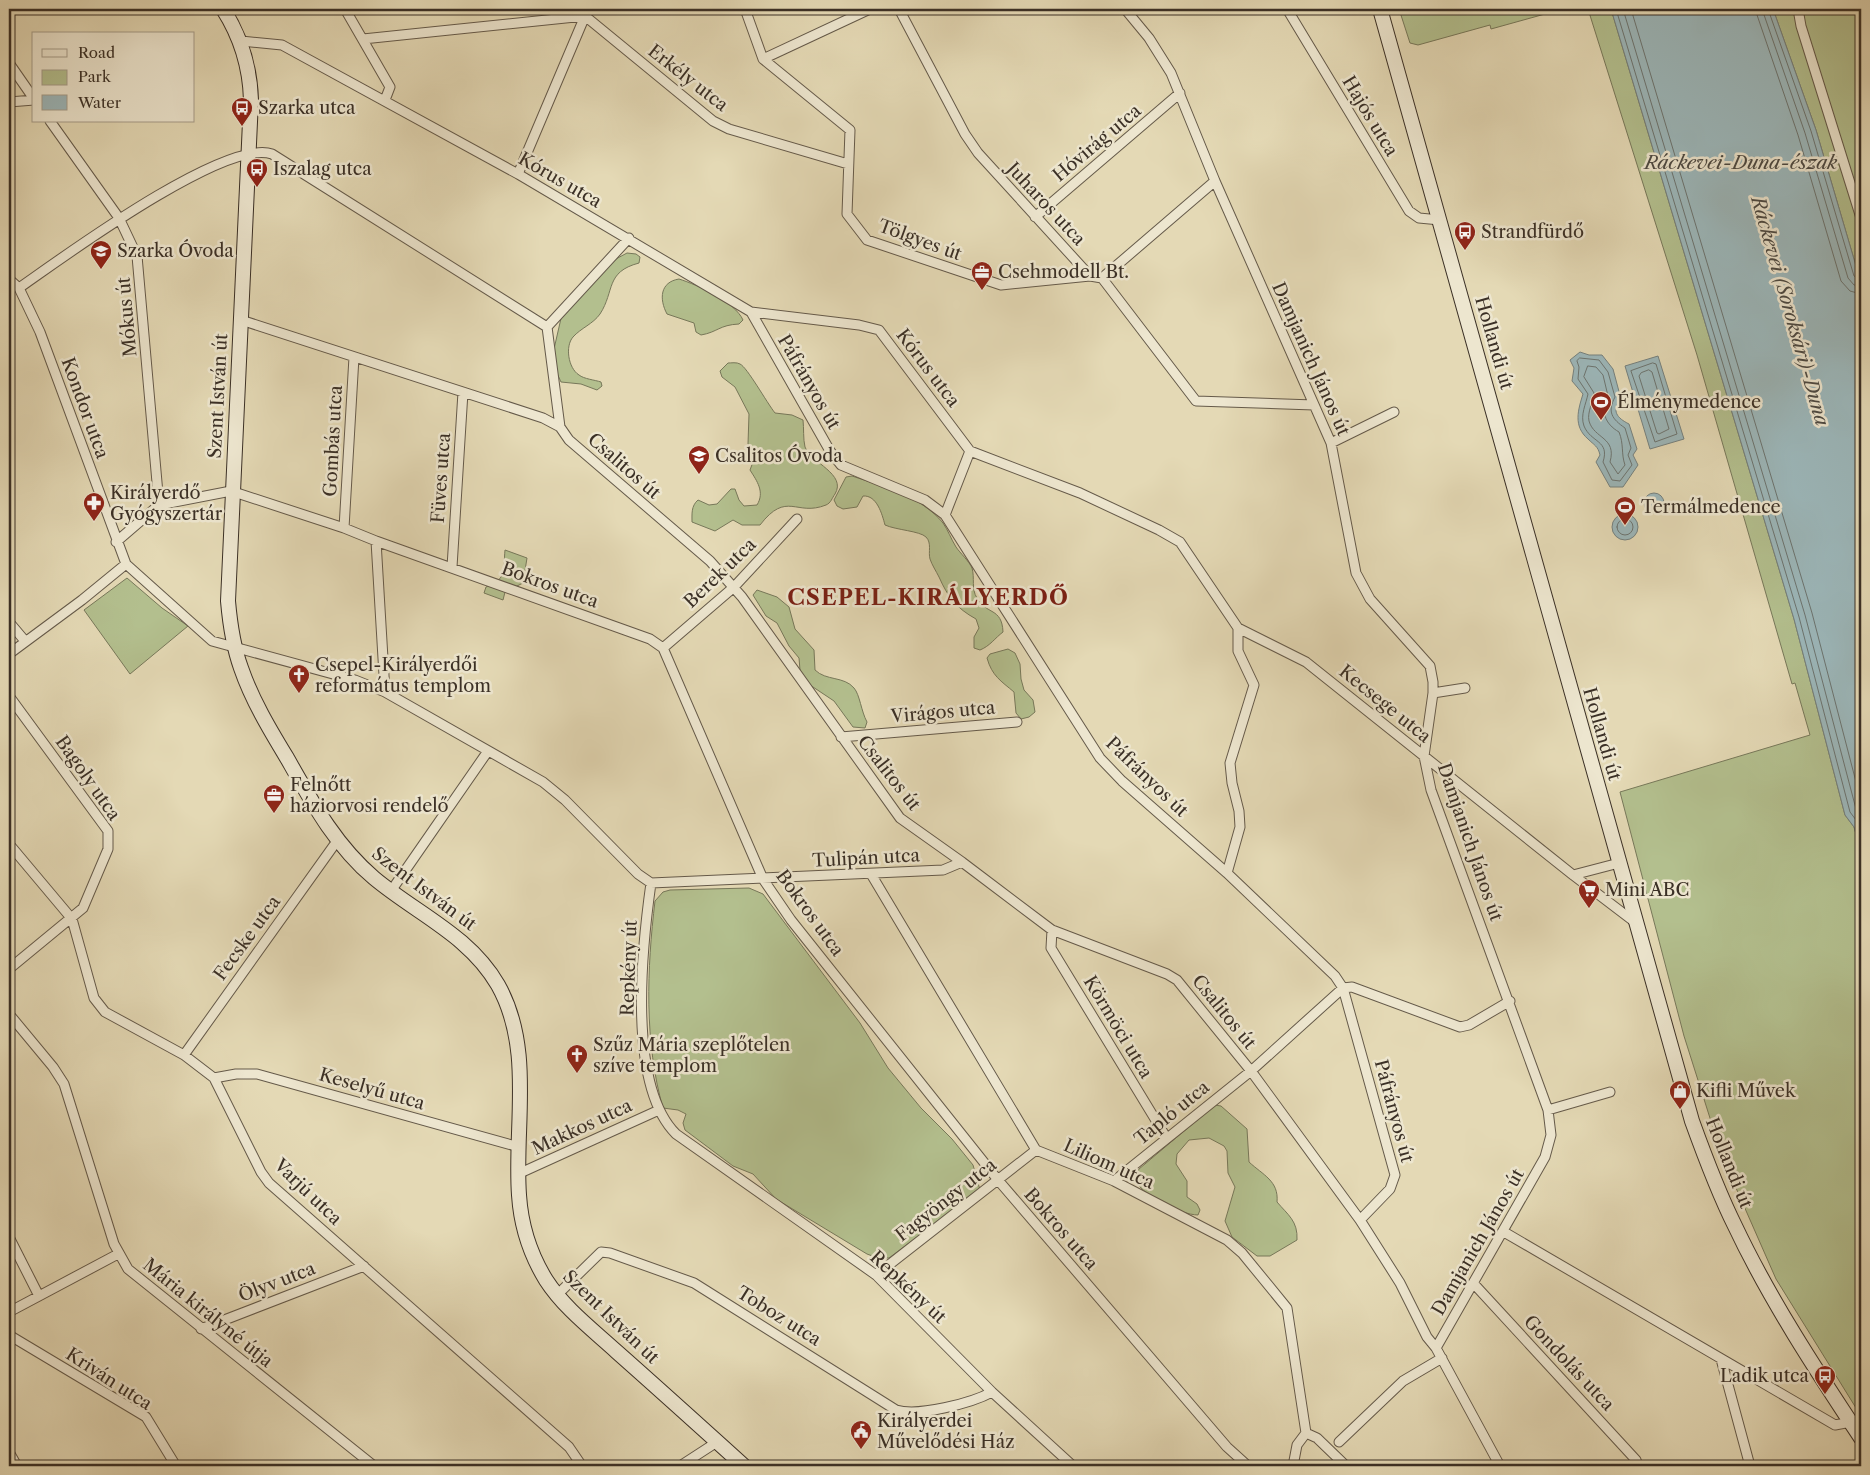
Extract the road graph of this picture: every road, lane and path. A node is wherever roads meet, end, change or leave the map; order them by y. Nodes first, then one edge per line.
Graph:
1 (223, 9) edge
2 (346, 9) edge
3 (745, 9) edge
4 (870, 9) edge
5 (899, 9) edge
6 (1125, 9) edge
7 (1287, 9) edge
8 (1380, 9) edge
9 (1798, 9) edge
10 (583, 13) edge
11 (363, 39) junction
12 (241, 42) junction
13 (763, 59) junction
14 (9, 63) edge
15 (1180, 93) junction
16 (32, 97) edge
17 (32, 100) edge
18 (385, 100) junction
19 (9, 102) edge
20 (51, 122) edge
21 (249, 152) junction
22 (848, 164) junction
23 (518, 174) junction
24 (1215, 181) junction
25 (1035, 217) junction
26 (119, 218) junction
27 (1861, 218) edge
28 (1440, 220) junction
29 (628, 238) junction
30 (1090, 276) junction
31 (1102, 278) junction
32 (9, 280) edge
33 (19, 288) junction
34 (751, 312) junction
35 (241, 320) junction
36 (547, 327) junction
37 (354, 357) junction
38 (463, 392) junction
39 (1314, 406) junction
40 (1394, 412) dead end
41 (560, 427) junction
42 (1331, 443) junction
43 (970, 452) junction
44 (231, 491) junction
45 (159, 505) junction
46 (945, 515) junction
47 (797, 519) dead end
48 (344, 528) junction
49 (376, 541) junction
50 (116, 542) junction
51 (126, 564) junction
52 (452, 567) junction
53 (734, 587) junction
54 (9, 622) edge
55 (1238, 628) junction
56 (25, 641) junction
57 (234, 647) junction
58 (663, 648) junction
59 (9, 654) edge
60 (1465, 688) dead end
61 (385, 692) junction
62 (1433, 693) junction
63 (9, 696) edge
64 (1017, 722) dead end
65 (841, 737) junction
66 (488, 751) junction
67 (1424, 756) junction
68 (337, 840) junction
69 (9, 844) edge
70 (962, 862) junction
71 (1619, 863) junction
72 (1227, 873) junction
73 (871, 874) junction
74 (1573, 875) junction
75 (763, 879) junction
76 (651, 883) junction
77 (391, 891) junction
78 (72, 919) junction
79 (1636, 923) junction
80 (1052, 930) junction
81 (9, 969) edge
82 (1343, 988) junction
83 (1510, 1001) junction
84 (9, 1014) edge
85 (184, 1055) junction
86 (1251, 1071) junction
87 (214, 1078) junction
88 (1610, 1092) dead end
89 (659, 1110) junction
90 (1548, 1110) junction
91 (1166, 1137) junction
92 (519, 1147) junction
93 (1036, 1150) junction
94 (518, 1174) junction
95 (998, 1180) junction
96 (1114, 1181) junction
97 (1360, 1220) junction
98 (1504, 1232) junction
99 (9, 1237) edge
100 (118, 1254) junction
101 (364, 1266) junction
102 (876, 1275) junction
103 (1474, 1284) junction
104 (557, 1295) junction
105 (39, 1296) junction
106 (9, 1312) edge
107 (202, 1329) junction
108 (9, 1335) edge
109 (1436, 1348) junction
110 (1442, 1358) junction
111 (1721, 1359) junction
112 (992, 1392) junction
113 (1851, 1422) junction
114 (1306, 1433) junction
115 (1861, 1438) edge
116 (717, 1442) junction
117 (1339, 1442) dead end
118 (9, 1452) edge
119 (16, 1466) edge
120 (176, 1466) edge
121 (374, 1466) edge
122 (582, 1466) edge
123 (680, 1466) edge
124 (744, 1466) edge
125 (1073, 1466) edge
126 (1248, 1466) edge
127 (1292, 1466) edge
128 (1346, 1466) edge
129 (1500, 1466) edge
130 (1638, 1466) edge
131 (1750, 1466) edge

1 - 12 street, Szent István út
2 - 11 street
3 - 13 street
4 - 13 street
5 - 25 street, Juharos utca
6 - 15 street, Damjanich János út
7 - 28 street, Hajós utca
8 - 28 street, Hollandi út
9 - 27 street
10 - 11 street
10 - 22 street, Erkély utca
10 - 23 street
11 - 18 street
12 - 18 street, Kórus utca
12 - 21 street, Szent István út
13 - 22 street, Tölgyes út
14 - 16 street
15 - 24 street, Damjanich János út
15 - 25 street, Hóvirág utca
17 - 19 street
18 - 23 street, Kórus utca
20 - 26 street, Mókus út
21 - 26 street
21 - 35 street, Szent István út
21 - 36 street
22 - 30 street, Tölgyes út
23 - 29 street, Kórus utca
24 - 31 street
24 - 39 street, Damjanich János út
25 - 30 street, Juharos utca
26 - 33 street
26 - 45 street, Mókus út
28 - 71 street, Hollandi út
29 - 34 street, Kórus utca
29 - 36 street
30 - 31 street
31 - 39 street
32 - 33 street, Kondor utca
33 - 50 street, Kondor utca
34 - 43 street, Kórus utca
34 - 46 street, Páfrányos út
35 - 37 street, Csalitos út
35 - 44 street, Szent István út
36 - 41 street
37 - 38 street, Csalitos út
37 - 48 street, Gombás utca
38 - 41 street, Csalitos út
38 - 52 street, Füves utca
39 - 42 street, Damjanich János út
40 - 42 street
41 - 53 street, Csalitos út
42 - 62 street, Damjanich János út
43 - 46 street
43 - 55 street
44 - 45 street
44 - 48 street, Bokros utca
44 - 57 street, Szent István út
45 - 50 street
46 - 72 street, Páfrányos út
47 - 53 street, Berek utca
48 - 49 street, Bokros utca
49 - 52 street, Bokros utca
49 - 61 street
50 - 51 street, Kondor utca
51 - 56 street
51 - 57 street, Kondor utca
52 - 58 street, Bokros utca
53 - 58 street, Berek utca
53 - 65 street, Csalitos út
54 - 56 street
55 - 67 street, Kecsege utca
55 - 72 street
56 - 59 street
57 - 61 street
57 - 68 street, Szent István út
58 - 75 street, Bokros utca
60 - 62 street
61 - 66 street
62 - 67 street, Damjanich János út
63 - 78 street, Bagoly utca
64 - 65 street, Virágos utca
65 - 70 street, Csalitos út
66 - 76 street
66 - 77 street
67 - 74 street, Kecsege utca
67 - 83 street, Damjanich János út
68 - 77 street, Szent István út
68 - 85 street, Fecske utca
69 - 78 street, Varjú utca
70 - 73 street, Tulipán utca
70 - 80 street, Csalitos út
71 - 74 street
71 - 79 street, Hollandi út
72 - 82 street, Páfrányos út
73 - 75 street, Tulipán utca
73 - 93 street, Liliom utca
74 - 79 street, Kecsege utca
75 - 76 street, Tulipán utca
75 - 95 street, Bokros utca
76 - 89 street, Repkény út
77 - 92 street, Szent István út
78 - 81 street, Bagoly utca
78 - 85 street, Varjú utca
79 - 113 street, Hollandi út
80 - 86 street, Csalitos út
80 - 91 street, Körmöci utca
82 - 83 street
82 - 86 street, Tapló utca
82 - 97 street, Páfrányos út
83 - 90 street, Damjanich János út
84 - 100 street, Mária királyné útja
85 - 87 street, Varjú utca
86 - 91 street, Tapló utca
86 - 97 street, Csalitos út
87 - 92 street, Keselyű utca
87 - 101 street, Varjú utca
88 - 90 street
89 - 94 street, Makkos utca
89 - 102 street, Repkény út
90 - 98 street, Damjanich János út
91 - 96 street, Tapló utca
92 - 94 street, Szent István út
93 - 95 street, Fagyöngy utca
93 - 96 street, Liliom utca
94 - 104 street, Szent István út
95 - 102 street, Fagyöngy utca
95 - 126 street, Bokros utca
96 - 114 street, Liliom utca
97 - 109 street, Csalitos út
98 - 103 street, Damjanich János út
98 - 111 street
99 - 105 street
100 - 105 street
100 - 107 street, Mária királyné útja
101 - 107 street, Ölyv utca
101 - 122 street, Varjú utca
102 - 112 street, Repkény út
103 - 109 street, Damjanich János út
103 - 130 street, Gondolás utca
104 - 112 street, Toboz utca
104 - 116 street, Szent István út
105 - 106 street
107 - 121 street, Mária királyné útja
108 - 120 street, Kriván utca
109 - 110 street
110 - 117 street
110 - 129 street
111 - 113 street
111 - 131 street
112 - 125 street, Repkény út
113 - 115 street, Hollandi út
114 - 127 street
114 - 128 street
116 - 123 street
116 - 124 street, Szent István út
118 - 119 street

